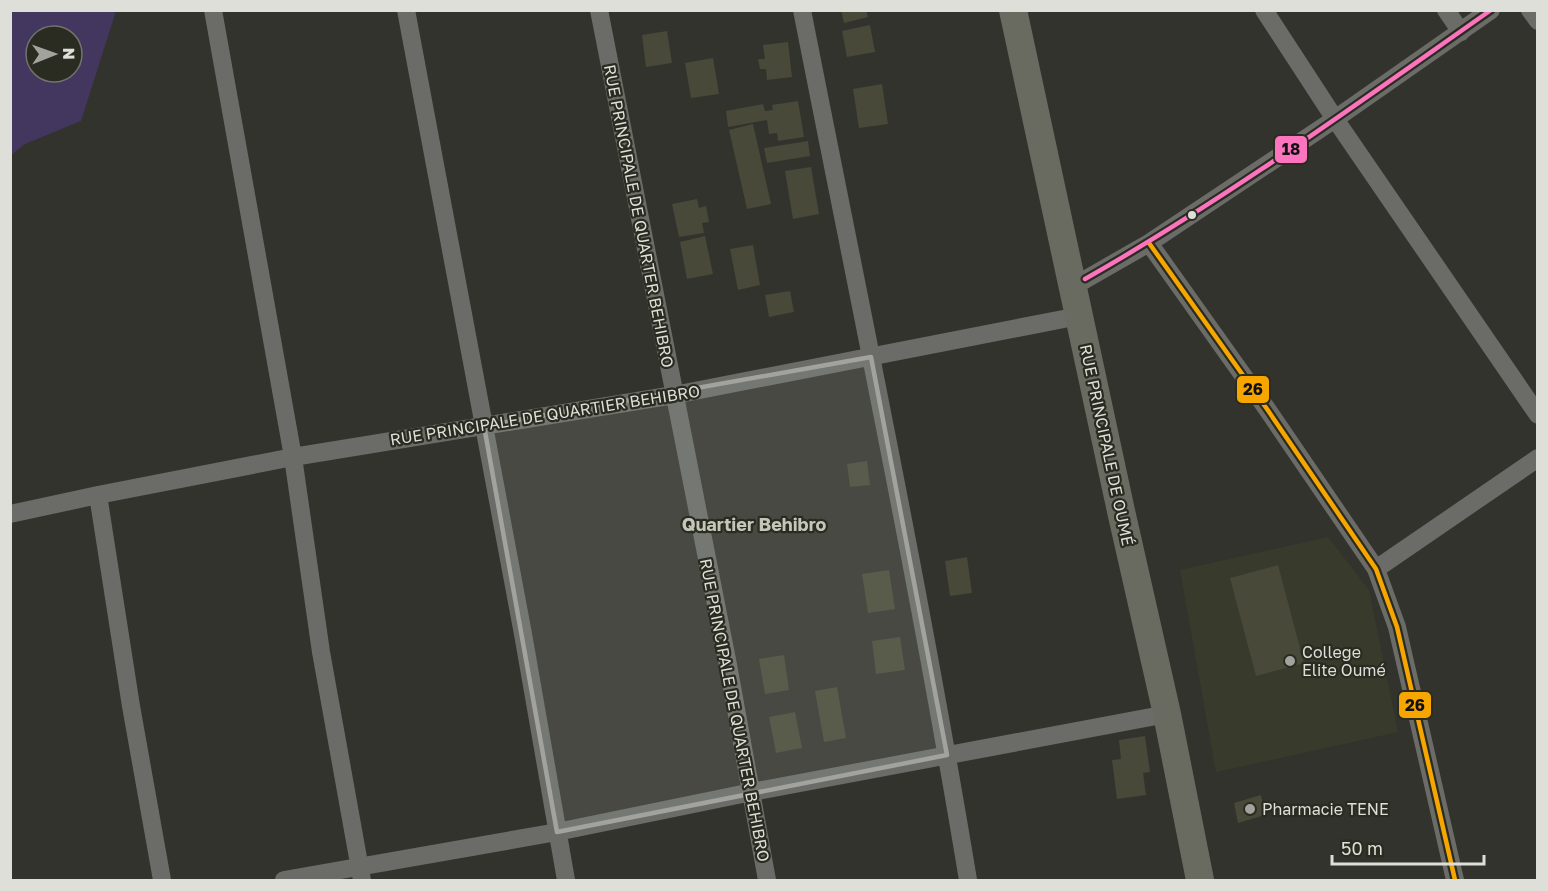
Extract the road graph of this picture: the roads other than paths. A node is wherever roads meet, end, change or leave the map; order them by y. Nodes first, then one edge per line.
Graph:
1 (213, 10) edge
2 (406, 10) edge
3 (598, 10) edge
4 (802, 10) edge
5 (1013, 10) edge
6 (1264, 10) edge
7 (1446, 10) edge
8 (1491, 10) edge
9 (1530, 10) edge
10 (1538, 21) edge
11 (1461, 32) junction
12 (1335, 119) junction
13 (1149, 243) junction
14 (1074, 286) junction
15 (1079, 316) junction
16 (871, 357) junction
17 (674, 394) junction
18 (1538, 415) edge
19 (484, 426) junction
20 (293, 457) junction
21 (1538, 458) edge
22 (98, 495) junction
23 (10, 514) edge
24 (1376, 569) junction
25 (1167, 714) junction
26 (947, 755) junction
27 (752, 792) junction
28 (557, 831) junction
29 (361, 873) edge
30 (162, 880) edge
31 (284, 880) edge
32 (566, 880) edge
33 (767, 880) edge
34 (968, 880) edge
35 (1200, 880) edge
36 (1455, 880) edge

1 - 20 street
2 - 19 street
3 - 17 street, RUE PRINCIPALE DE QUARTER BEHIBRO
4 - 16 street
5 - 14 main road, RUE PRINCIPALE DE OUMÉ
6 - 12 street
7 - 11 street
8 - 11 street
9 - 10 street
11 - 12 street
12 - 13 street
12 - 18 street
13 - 14 street
13 - 24 street
14 - 15 main road, RUE PRINCIPALE DE OUMÉ
15 - 16 street, RUE PRINCIPALE DE QUARTIER BEHIBRO
15 - 25 main road, RUE PRINCIPALE DE OUMÉ
16 - 17 street, RUE PRINCIPALE DE QUARTIER BEHIBRO
16 - 26 street
17 - 19 street, RUE PRINCIPALE DE QUARTIER BEHIBRO
17 - 27 street, RUE PRINCIPALE DE QUARTER BEHIBRO
19 - 20 street, RUE PRINCIPALE DE QUARTIER BEHIBRO
19 - 28 street
20 - 22 street, RUE PRINCIPALE DE QUARTIER BEHIBRO
20 - 29 street
21 - 24 street
22 - 23 street, RUE PRINCIPALE DE QUARTIER BEHIBRO
22 - 30 street
24 - 36 street
25 - 26 street
25 - 35 main road, RUE PRINCIPALE DE OUMÉ
26 - 27 street
26 - 34 street
27 - 28 street
27 - 33 street, RUE PRINCIPALE DE QUARTER BEHIBRO
28 - 29 street
28 - 32 street
29 - 31 street

